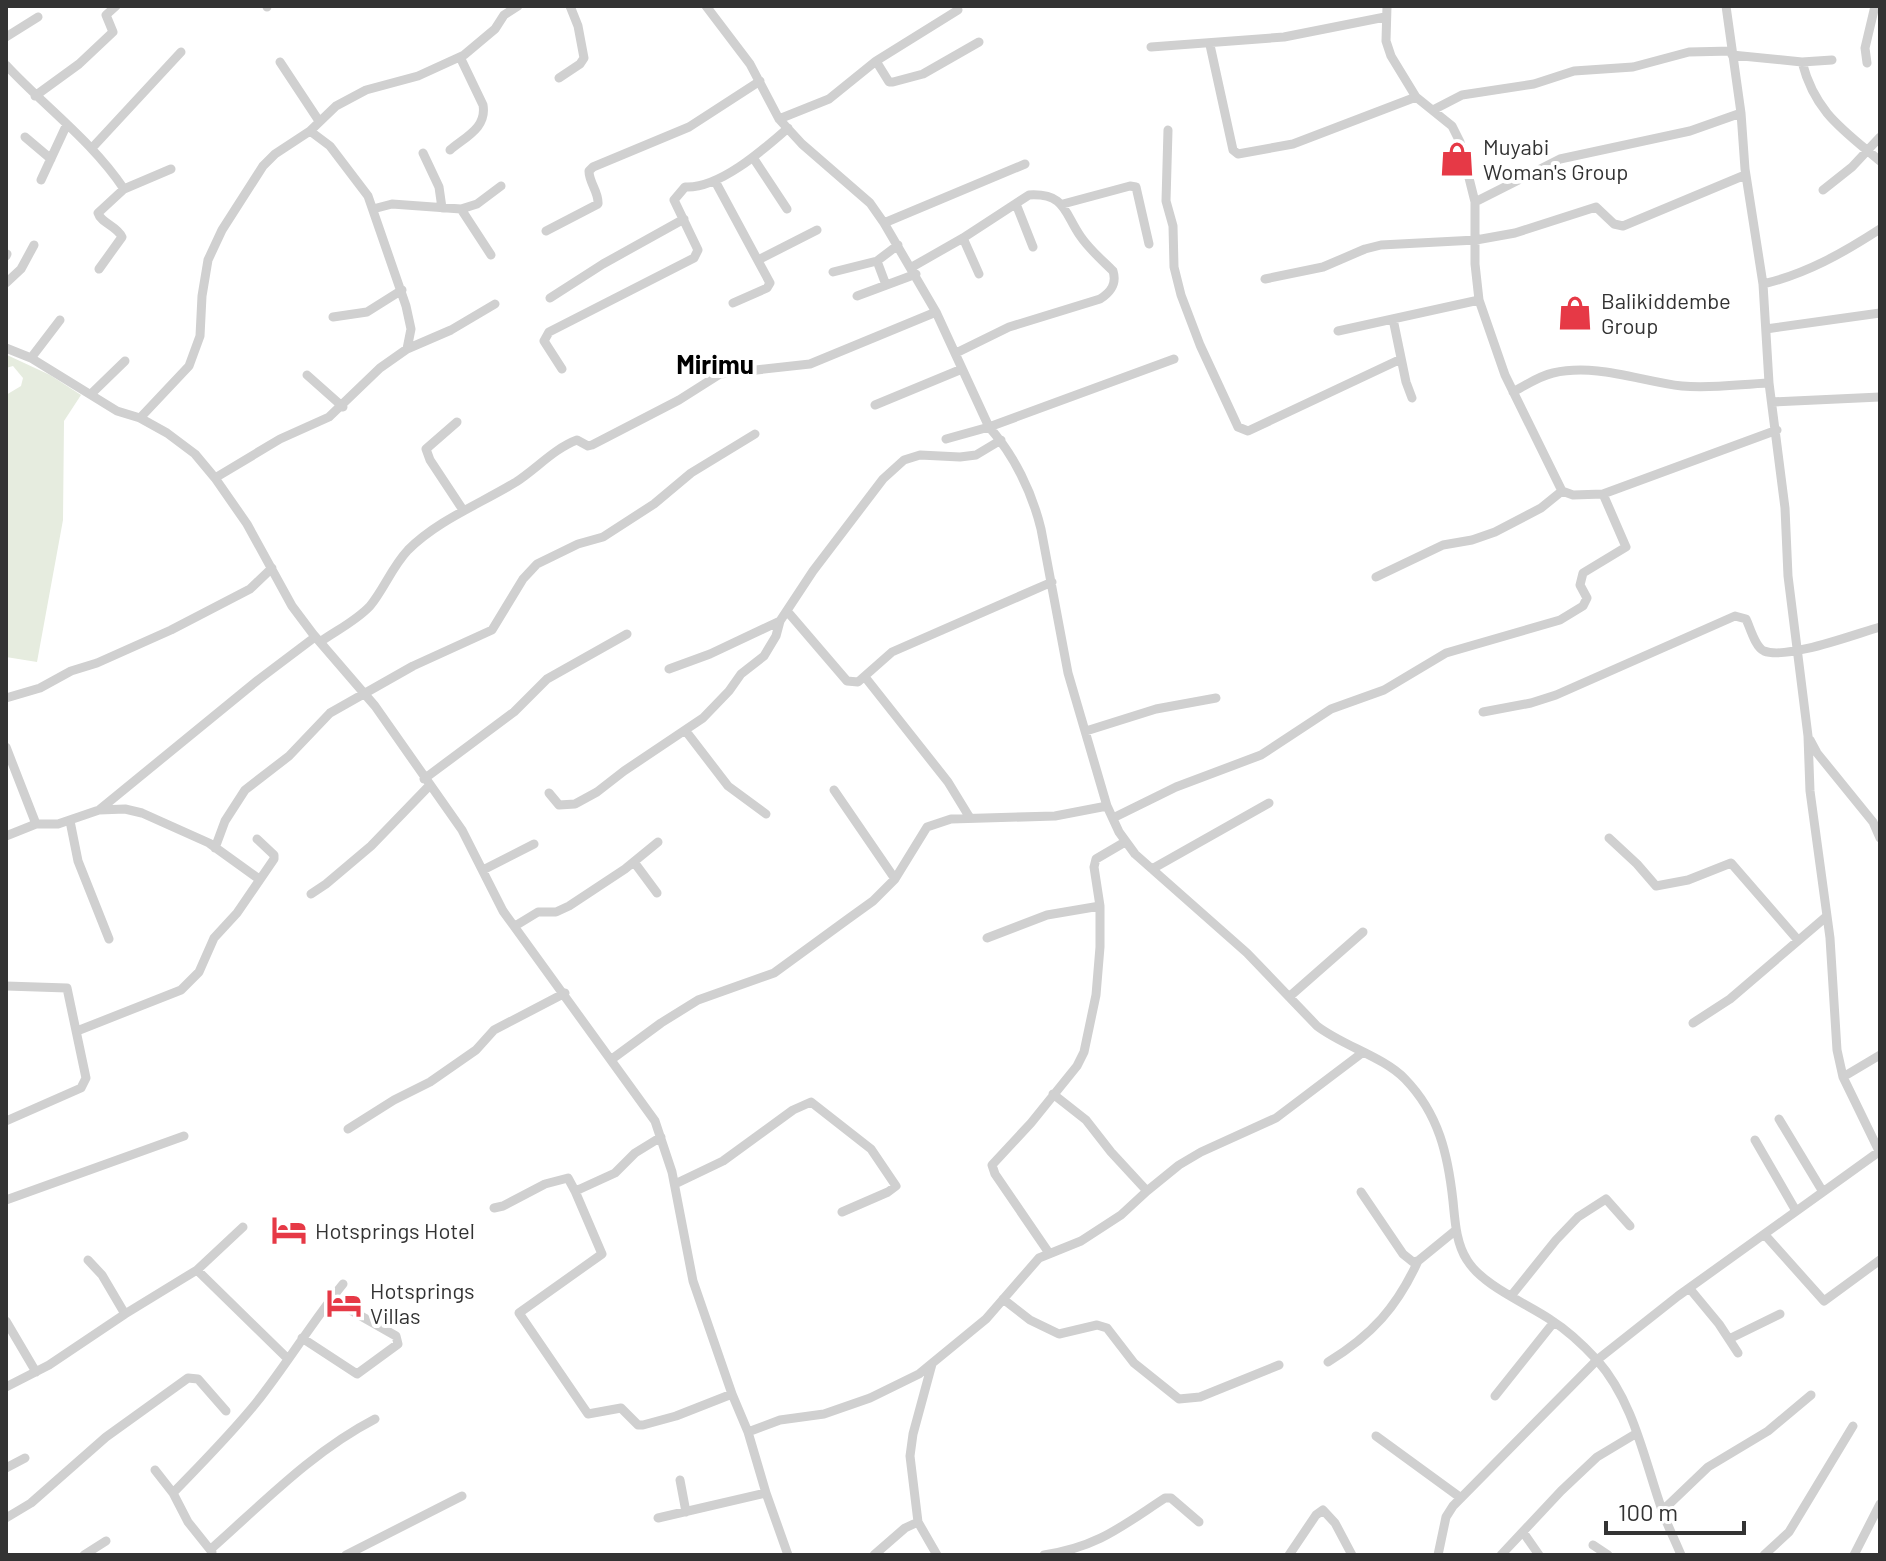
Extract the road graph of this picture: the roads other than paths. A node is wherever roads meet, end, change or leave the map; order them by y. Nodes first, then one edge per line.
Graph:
1 (116, 6) edge
2 (518, 6) edge
3 (570, 6) edge
4 (706, 6) edge
5 (1387, 6) edge
6 (1726, 6) edge
7 (1875, 6) edge
8 (958, 10) dead end
9 (38, 17) dead end
10 (1385, 17) junction
11 (6, 37) edge
12 (979, 42) dead end
13 (1210, 45) junction
14 (1151, 47) dead end
15 (181, 52) dead end
16 (1732, 53) junction
17 (460, 57) junction
18 (1832, 60) dead end
19 (876, 61) junction
20 (280, 62) dead end
21 (1802, 62) junction
22 (1867, 63) dead end
23 (6, 65) edge
24 (559, 78) dead end
25 (760, 81) junction
26 (35, 96) junction
27 (1416, 97) junction
28 (1433, 110) junction
29 (1741, 113) junction
30 (779, 119) junction
31 (319, 121) junction
32 (67, 124) junction
33 (788, 128) junction
34 (1168, 130) dead end
35 (310, 131) junction
36 (25, 137) dead end
37 (1880, 137) edge
38 (92, 148) junction
39 (450, 150) dead end
40 (1867, 150) junction
41 (423, 153) dead end
42 (51, 159) junction
43 (754, 159) junction
44 (1880, 161) edge
45 (1025, 164) dead end
46 (171, 169) dead end
47 (1745, 175) junction
48 (41, 180) dead end
49 (715, 181) junction
50 (501, 186) dead end
51 (124, 189) junction
52 (1823, 190) dead end
53 (1475, 202) junction
54 (1016, 204) junction
55 (1063, 204) junction
56 (442, 208) junction
57 (373, 209) junction
58 (461, 209) junction
59 (787, 209) dead end
60 (684, 219) junction
61 (884, 223) junction
62 (1880, 229) edge
63 (817, 230) dead end
64 (546, 231) dead end
65 (963, 238) junction
66 (1476, 240) junction
67 (1149, 244) dead end
68 (34, 245) dead end
69 (898, 245) junction
70 (1033, 247) dead end
71 (491, 255) dead end
72 (758, 260) junction
73 (877, 261) junction
74 (99, 269) dead end
75 (914, 271) junction
76 (833, 272) dead end
77 (979, 274) dead end
78 (1265, 279) dead end
79 (6, 283) edge
80 (1763, 284) junction
81 (886, 285) junction
82 (402, 290) junction
83 (857, 296) dead end
84 (550, 298) dead end
85 (1479, 300) junction
86 (733, 303) dead end
87 (495, 304) dead end
88 (936, 312) junction
89 (1880, 313) edge
90 (333, 317) dead end
91 (1393, 319) junction
92 (60, 320) dead end
93 (1766, 329) junction
94 (1338, 331) dead end
95 (6, 348) edge
96 (407, 349) junction
97 (956, 353) junction
98 (31, 358) junction
99 (1174, 359) dead end
100 (1401, 359) junction
101 (125, 361) dead end
102 (562, 369) dead end
103 (962, 369) junction
104 (307, 375) dead end
105 (1769, 383) junction
106 (1513, 392) junction
107 (91, 394) junction
108 (1880, 397) edge
109 (1412, 398) dead end
110 (1772, 402) junction
111 (875, 405) dead end
112 (343, 407) junction
113 (140, 418) junction
114 (457, 422) dead end
115 (989, 427) junction
116 (1777, 430) junction
117 (755, 434) dead end
118 (946, 439) dead end
119 (1001, 440) junction
120 (215, 478) junction
121 (1562, 491) junction
122 (1603, 494) junction
123 (463, 510) junction
124 (272, 568) junction
125 (1376, 577) dead end
126 (1052, 582) junction
127 (787, 611) junction
128 (780, 621) junction
129 (1880, 627) edge
130 (627, 634) dead end
131 (318, 639) junction
132 (1797, 650) junction
133 (669, 669) dead end
134 (865, 677) junction
135 (365, 694) junction
136 (6, 698) edge
137 (1216, 698) dead end
138 (1483, 712) dead end
139 (685, 730) junction
140 (1086, 731) junction
141 (1808, 736) junction
142 (6, 747) edge
143 (426, 782) junction
144 (834, 790) dead end
145 (549, 793) dead end
146 (1269, 803) dead end
147 (1107, 806) junction
148 (99, 810) junction
149 (766, 814) dead end
150 (970, 818) junction
151 (1113, 818) junction
152 (1877, 820) edge
153 (70, 821) junction
154 (36, 824) junction
155 (6, 836) edge
156 (1609, 838) dead end
157 (1880, 838) edge
158 (257, 839) dead end
159 (658, 842) dead end
160 (1125, 842) junction
161 (534, 844) dead end
162 (215, 848) junction
163 (634, 862) junction
164 (1152, 869) junction
165 (483, 870) junction
166 (259, 879) junction
167 (895, 879) junction
168 (657, 893) dead end
169 (311, 894) dead end
170 (1100, 906) junction
171 (1827, 916) junction
172 (515, 926) junction
173 (1363, 932) dead end
174 (987, 938) dead end
175 (109, 939) dead end
176 (1797, 939) junction
177 (6, 986) edge
178 (565, 993) junction
179 (1289, 997) junction
180 (1693, 1023) dead end
181 (77, 1031) junction
182 (1362, 1053) junction
183 (1880, 1055) edge
184 (612, 1059) junction
185 (1843, 1077) junction
186 (1053, 1094) junction
187 (1779, 1119) dead end
188 (6, 1121) edge
189 (348, 1129) dead end
190 (184, 1136) dead end
191 (661, 1137) junction
192 (1755, 1140) dead end
193 (1880, 1151) edge
194 (675, 1184) junction
195 (575, 1191) junction
196 (1147, 1191) junction
197 (1361, 1192) dead end
198 (1823, 1192) junction
199 (6, 1200) edge
200 (494, 1208) dead end
201 (1796, 1211) junction
202 (842, 1212) dead end
203 (1630, 1226) dead end
204 (243, 1227) dead end
205 (1456, 1230) junction
206 (1765, 1235) junction
207 (1049, 1253) junction
208 (88, 1260) dead end
209 (1880, 1260) edge
210 (1418, 1261) junction
211 (197, 1270) junction
212 (343, 1284) dead end
213 (1690, 1289) junction
214 (1511, 1296) junction
215 (331, 1299) junction
216 (1003, 1299) junction
217 (125, 1314) junction
218 (1780, 1314) dead end
219 (6, 1321) edge
220 (1554, 1322) junction
221 (302, 1338) junction
222 (1729, 1339) junction
223 (1738, 1353) dead end
224 (288, 1359) junction
225 (1597, 1360) junction
226 (1328, 1362) dead end
227 (932, 1364) junction
228 (1279, 1365) dead end
229 (36, 1372) junction
230 (6, 1387) edge
231 (732, 1394) junction
232 (1811, 1395) dead end
233 (1495, 1396) dead end
234 (226, 1411) dead end
235 (375, 1419) dead end
236 (1853, 1426) dead end
237 (748, 1432) junction
238 (1637, 1433) junction
239 (1376, 1436) dead end
240 (25, 1458) dead end
241 (6, 1468) edge
242 (155, 1470) dead end
243 (680, 1480) dead end
244 (173, 1493) junction
245 (766, 1493) junction
246 (462, 1496) dead end
247 (1461, 1498) junction
248 (1880, 1504) edge
249 (1662, 1511) junction
250 (686, 1512) junction
251 (6, 1518) edge
252 (658, 1518) dead end
253 (918, 1522) junction
254 (1199, 1522) dead end
255 (1523, 1532) junction
256 (106, 1541) dead end
257 (1593, 1545) dead end
258 (212, 1552) edge
259 (84, 1555) edge
260 (346, 1555) edge
261 (788, 1555) edge
262 (874, 1555) edge
263 (937, 1555) edge
264 (1044, 1555) edge
265 (1289, 1555) edge
266 (1352, 1555) edge
267 (1438, 1555) edge
268 (1501, 1555) edge
269 (1539, 1555) edge
270 (1608, 1555) edge
271 (1681, 1555) edge
272 (1764, 1555) edge
273 (1854, 1555) edge

1 - 26 street
2 - 17 street
3 - 24 street
4 - 25 street
5 - 10 street
6 - 16 street
7 - 22 street
8 - 19 street
9 - 11 street
10 - 13 street
10 - 27 street
12 - 19 street
13 - 14 street
13 - 27 street
15 - 38 street
16 - 21 street
16 - 28 street
16 - 29 street
17 - 31 street
17 - 39 street
18 - 21 street
19 - 30 street
20 - 31 street
21 - 40 street
23 - 26 street
25 - 30 street
25 - 64 street
26 - 32 street
27 - 28 street
28 - 53 street
29 - 47 street
29 - 53 street
30 - 33 street
31 - 35 street
32 - 38 street
32 - 42 street
33 - 43 street
33 - 61 street
34 - 100 street
35 - 57 street
35 - 113 street
36 - 42 street
37 - 40 street
38 - 51 street
40 - 44 street
40 - 52 street
41 - 56 street
42 - 48 street
43 - 49 street
43 - 59 street
45 - 61 street
46 - 51 street
47 - 66 street
47 - 80 street
49 - 60 street
49 - 72 street
50 - 58 street
51 - 74 street
53 - 66 street
54 - 55 street
54 - 65 street
54 - 70 street
55 - 67 street
55 - 97 street
56 - 57 street
56 - 58 street
57 - 82 street
58 - 71 street
60 - 84 street
60 - 102 street
61 - 69 street
62 - 80 street
63 - 72 street
65 - 75 street
65 - 77 street
66 - 78 street
66 - 85 street
68 - 79 street
69 - 73 street
69 - 75 street
72 - 86 street
73 - 76 street
73 - 81 street
75 - 81 street
75 - 88 street
80 - 93 street
81 - 83 street
82 - 90 street
82 - 96 street
85 - 91 street
85 - 106 street
87 - 96 street
88 - 97 street
88 - 123 street
89 - 93 street
91 - 94 street
91 - 100 street
92 - 98 street
93 - 105 street
95 - 98 street
96 - 112 street
97 - 103 street
98 - 107 street
99 - 115 street
100 - 109 street
101 - 107 street
103 - 111 street
103 - 115 street
104 - 112 street
105 - 106 street
105 - 110 street
106 - 121 street
107 - 113 street
108 - 110 street
110 - 116 street
112 - 120 street
113 - 120 street
114 - 123 street
115 - 118 street
115 - 119 street
116 - 122 street
116 - 132 street
117 - 135 street
119 - 126 street
119 - 127 street
120 - 124 street
121 - 122 street
121 - 125 street
122 - 151 street
123 - 131 street
124 - 131 street
124 - 136 street
126 - 134 street
126 - 140 street
127 - 128 street
127 - 134 street
128 - 133 street
128 - 139 street
129 - 132 street
130 - 143 street
131 - 135 street
131 - 148 street
132 - 138 street
132 - 141 street
134 - 150 street
135 - 143 street
135 - 162 street
137 - 140 street
139 - 145 street
139 - 149 street
140 - 147 street
141 - 152 street
141 - 171 street
142 - 154 street
143 - 165 street
143 - 169 street
144 - 167 street
146 - 164 street
147 - 150 street
147 - 151 street
148 - 153 street
148 - 162 street
150 - 167 street
151 - 160 street
152 - 157 street
153 - 154 street
153 - 175 street
154 - 155 street
156 - 176 street
158 - 166 street
159 - 163 street
160 - 164 street
160 - 170 street
161 - 165 street
162 - 166 street
163 - 168 street
163 - 172 street
164 - 179 street
165 - 172 street
166 - 181 street
167 - 184 street
170 - 174 street
170 - 186 street
171 - 176 street
171 - 185 street
172 - 178 street
173 - 179 street
176 - 180 street
177 - 181 street
178 - 184 street
178 - 189 street
179 - 182 street
181 - 188 street
182 - 196 street
182 - 205 street
183 - 185 street
184 - 191 street
185 - 193 street
186 - 196 street
186 - 207 street
187 - 198 street
190 - 199 street
191 - 194 street
191 - 195 street
192 - 201 street
193 - 198 street
194 - 202 street
194 - 231 street
195 - 200 street
195 - 231 street
196 - 207 street
197 - 210 street
198 - 201 street
201 - 206 street
203 - 214 street
204 - 211 street
205 - 210 street
205 - 214 street
206 - 209 street
206 - 213 street
207 - 216 street
208 - 217 street
210 - 226 street
211 - 217 street
211 - 224 street
212 - 215 street
213 - 222 street
213 - 225 street
214 - 220 street
215 - 221 street
215 - 221 street
216 - 227 street
216 - 228 street
217 - 229 street
218 - 222 street
219 - 229 street
220 - 225 street
220 - 233 street
221 - 224 street
222 - 223 street
224 - 244 street
225 - 238 street
225 - 247 street
227 - 237 street
227 - 253 street
229 - 230 street
231 - 237 street
232 - 249 street
234 - 251 street
235 - 258 street
236 - 272 street
237 - 245 street
238 - 249 street
238 - 255 street
239 - 247 street
240 - 241 street
242 - 244 street
243 - 250 street
244 - 258 street
245 - 250 street
245 - 261 street
246 - 260 street
247 - 267 street
248 - 273 street
249 - 271 street
250 - 252 street
253 - 262 street
253 - 263 street
254 - 264 street
255 - 268 street
255 - 269 street
256 - 259 street
257 - 270 street
265 - 266 street

